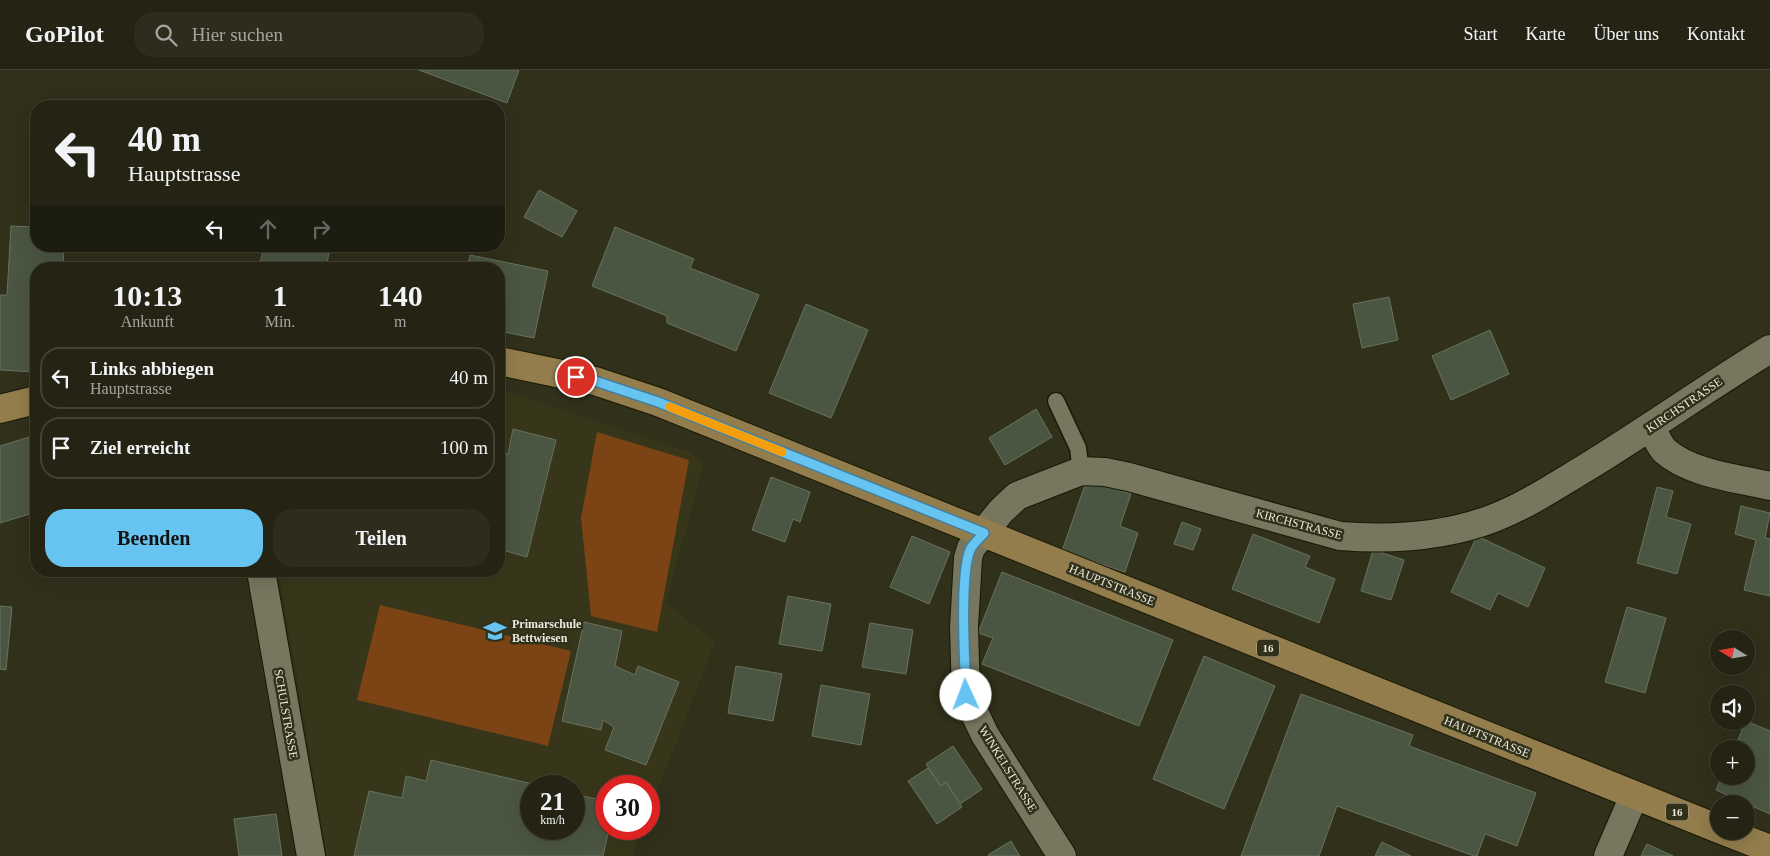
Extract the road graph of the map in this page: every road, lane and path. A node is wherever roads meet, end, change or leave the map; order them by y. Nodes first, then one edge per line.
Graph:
1 (1770, 349) edge
2 (505, 362) edge
3 (1056, 401) dead end
4 (30, 402) edge
5 (0, 409) edge
6 (1651, 427) junction
7 (1081, 471) junction
8 (1770, 486) edge
9 (984, 533) junction
10 (262, 577) edge
11 (1634, 796) junction
12 (1710, 826) edge
13 (1747, 840) edge
14 (1770, 849) edge
15 (311, 856) edge
16 (1062, 856) edge
17 (1608, 856) edge

1 - 6 street, KIRCHSTRASSE
2 - 9 main road, HAUPTSTRASSE / 16
3 - 7 lane
4 - 5 main road
6 - 7 street, KIRCHSTRASSE
6 - 8 street
7 - 9 street, KIRCHSTRASSE
9 - 11 main road, HAUPTSTRASSE / 16
9 - 16 street, WINKELSTRASSE
10 - 15 street, SCHULSTRASSE
11 - 12 main road, HAUPTSTRASSE / 16
11 - 17 street
13 - 14 main road

